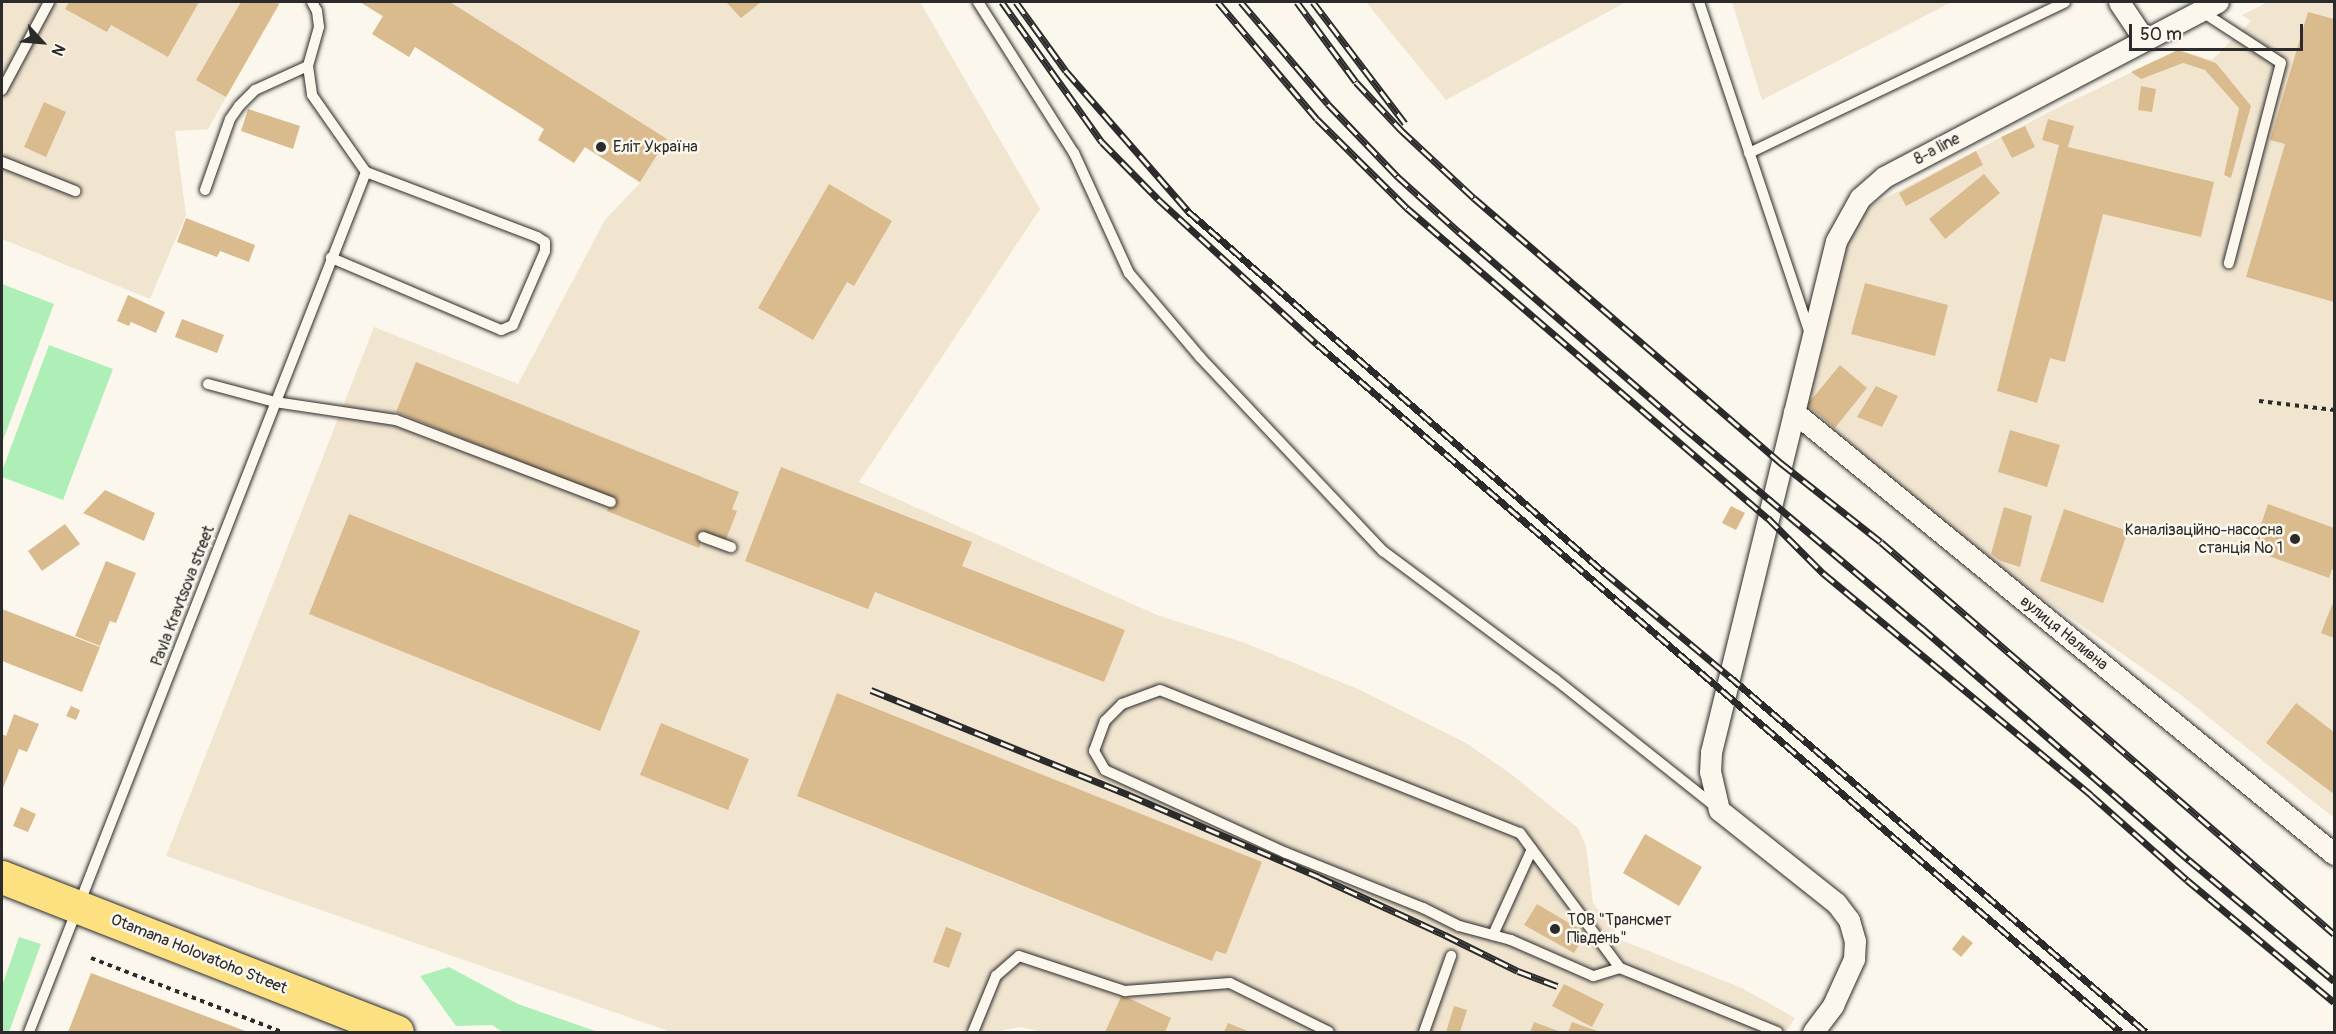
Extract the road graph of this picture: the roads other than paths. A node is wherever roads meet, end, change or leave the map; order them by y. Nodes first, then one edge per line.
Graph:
1 (50, 2) edge
2 (312, 2) edge
3 (978, 2) edge
4 (1699, 2) edge
5 (2065, 2) edge
6 (2119, 2) edge
7 (2209, 6) edge
8 (2144, 39) junction
9 (308, 66) junction
10 (2, 90) edge
11 (1749, 153) junction
12 (2, 162) edge
13 (366, 172) junction
14 (205, 190) dead end
15 (75, 191) dead end
16 (331, 258) junction
17 (2229, 263) dead end
18 (1812, 340) junction
19 (208, 384) dead end
20 (275, 402) junction
21 (1794, 412) junction
22 (611, 502) dead end
23 (703, 537) dead end
24 (731, 547) dead end
25 (1719, 810) junction
26 (1532, 849) junction
27 (2334, 854) edge
28 (2, 877) edge
29 (78, 906) junction
30 (1493, 935) junction
31 (1451, 956) dead end
32 (1620, 968) junction
33 (29, 1032) edge
34 (397, 1032) edge
35 (973, 1032) edge
36 (1329, 1032) edge
37 (1424, 1032) edge
38 (1777, 1032) edge
39 (1813, 1032) edge

1 - 10 lane
2 - 9 lane
3 - 25 lane
4 - 11 lane
5 - 11 lane
6 - 8 street
7 - 8 street, 8-a line
7 - 17 lane
8 - 18 street, 8-a line
9 - 13 lane
9 - 14 lane
11 - 18 lane
12 - 15 lane
13 - 16 lane, Pavla Kravtsova street
13 - 16 lane
16 - 20 lane, Pavla Kravtsova street
18 - 21 street, 8-a line
19 - 20 lane
20 - 22 lane
20 - 29 lane, Pavla Kravtsova street
21 - 25 street, 8-a line
21 - 27 street, вулиця Наливна
23 - 24 lane
25 - 39 street
26 - 30 lane
26 - 30 lane
26 - 32 lane
28 - 29 main road, Otamana Holovatoho Street
29 - 33 lane, Pavla Kravtsova street
29 - 34 main road, Otamana Holovatoho Street
30 - 32 lane
31 - 37 lane
32 - 38 lane
35 - 36 lane

